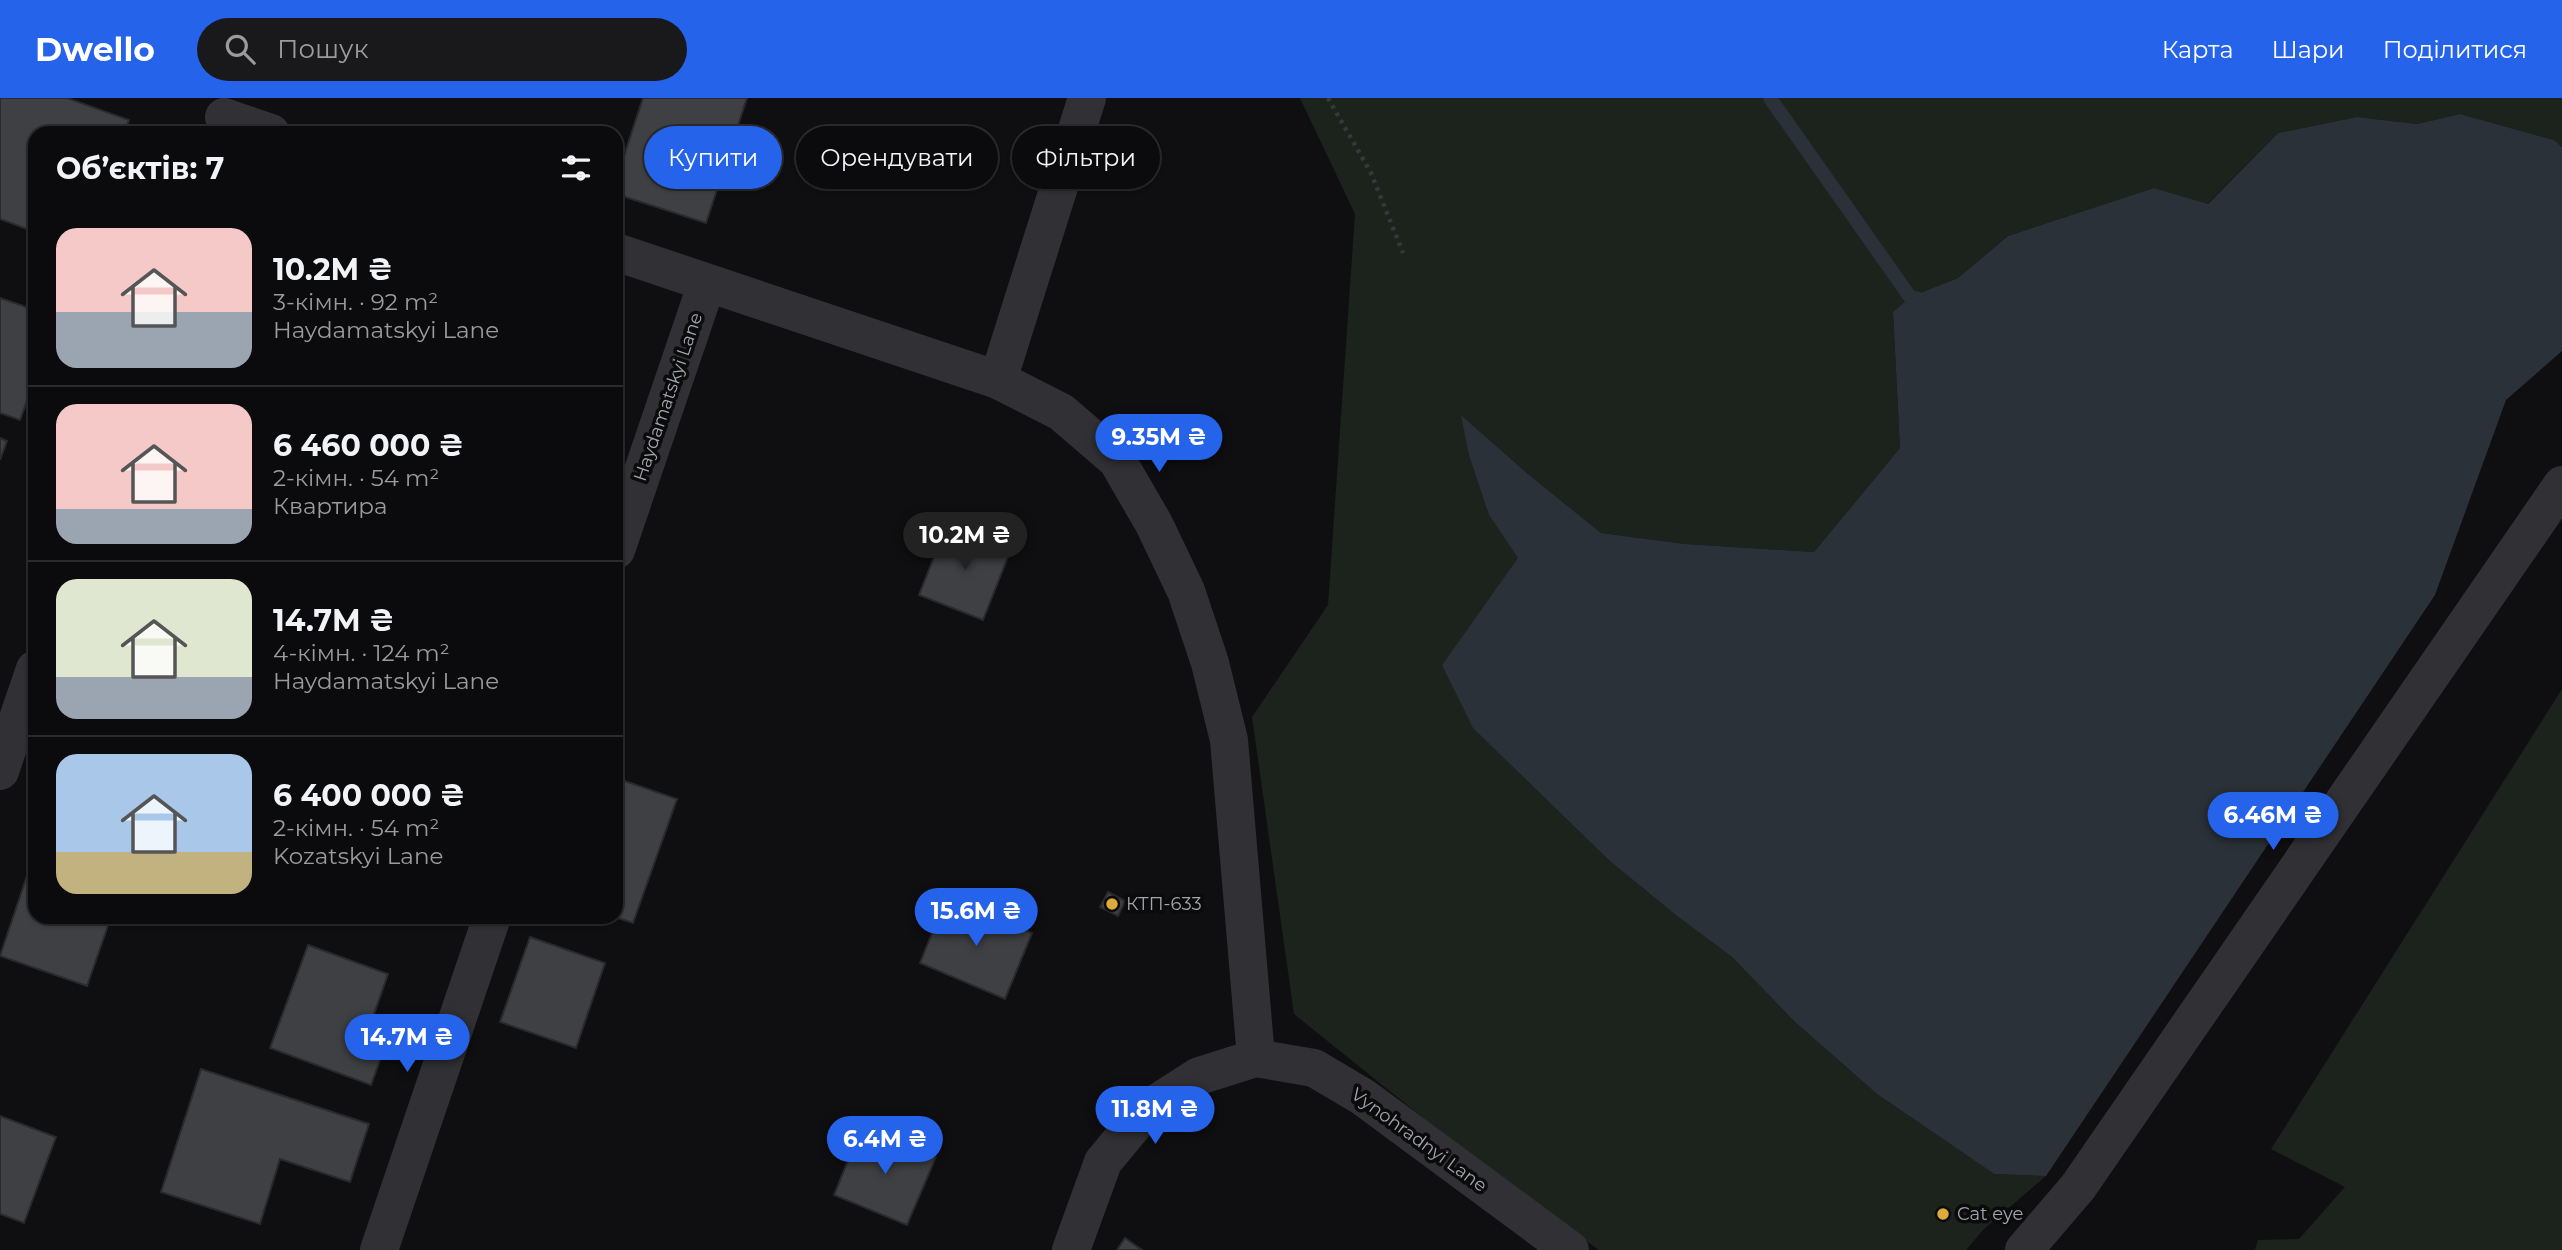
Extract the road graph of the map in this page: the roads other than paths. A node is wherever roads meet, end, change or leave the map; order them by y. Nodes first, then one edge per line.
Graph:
1 (1087, 98) edge
2 (224, 116) edge
3 (252, 126) edge
4 (623, 254) edge
5 (707, 283) junction
6 (998, 380) junction
7 (2562, 485) edge
8 (623, 529) edge
9 (28, 689) edge
10 (0, 771) edge
11 (490, 924) edge
12 (1256, 1058) junction
13 (379, 1250) edge
14 (1071, 1250) edge
15 (1570, 1250) edge
16 (2024, 1250) edge

1 - 6 street
2 - 3 street
4 - 5 street
5 - 6 street
5 - 8 street, Haydamatskyi Lane
6 - 12 street
7 - 16 street
9 - 10 street
11 - 13 street
12 - 14 street
12 - 15 street, Vynohradnyi Lane

